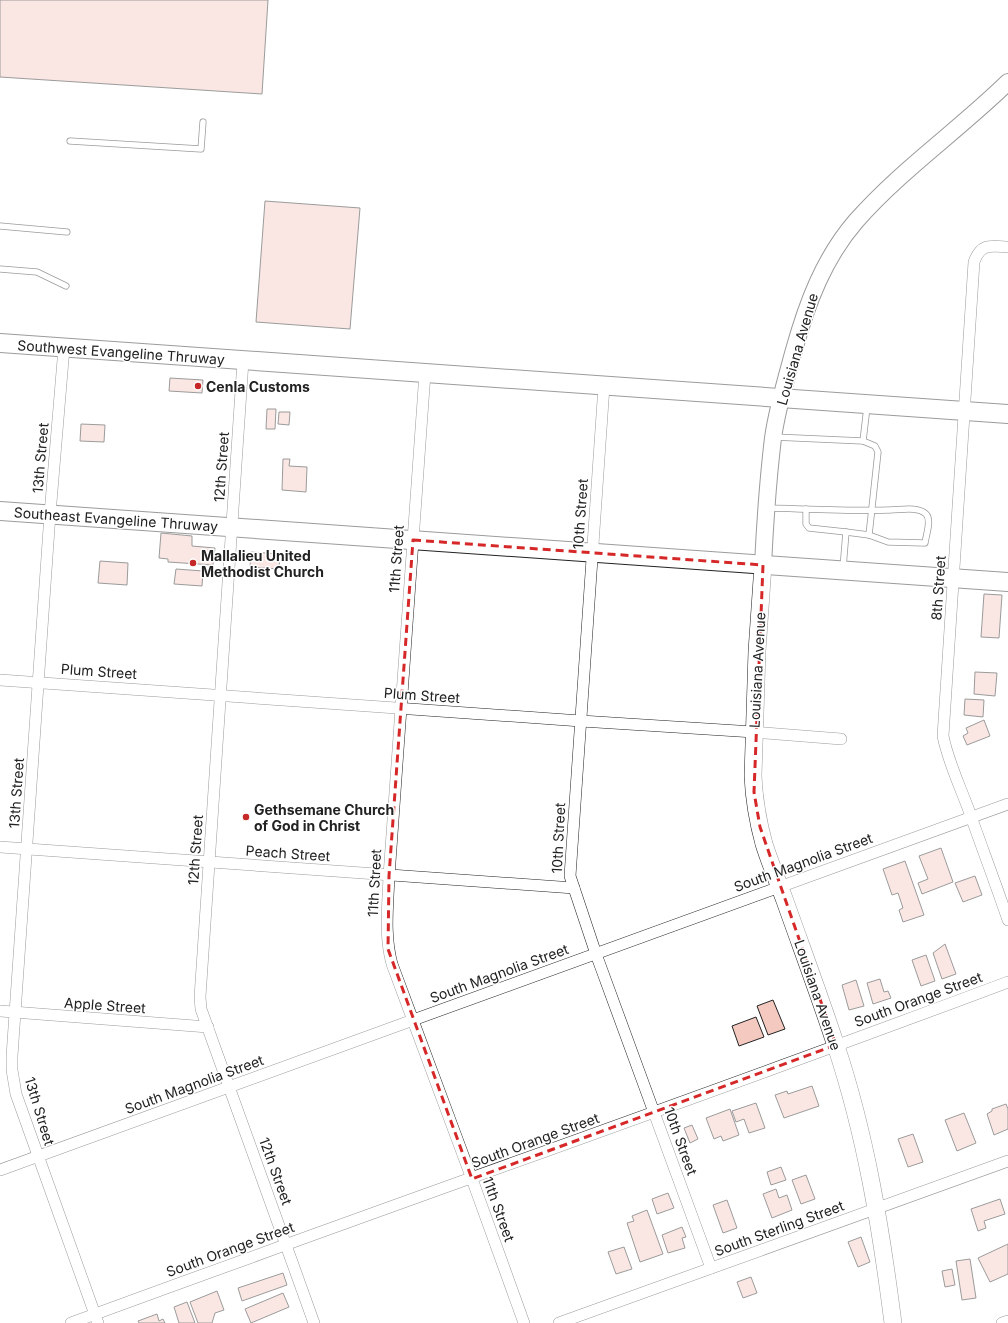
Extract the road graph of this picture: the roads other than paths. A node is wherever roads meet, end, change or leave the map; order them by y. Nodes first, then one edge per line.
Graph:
1 (1008, 82) edge
2 (203, 122) dead end
3 (70, 141) dead end
4 (0, 226) edge
5 (67, 232) dead end
6 (1008, 247) edge
7 (0, 268) edge
8 (66, 286) dead end
9 (0, 343) edge
10 (64, 348) junction
11 (243, 361) junction
12 (425, 373) junction
13 (604, 386) junction
14 (781, 399) junction
15 (867, 404) junction
16 (964, 411) junction
17 (1008, 414) edge
18 (774, 437) junction
19 (863, 441) junction
20 (766, 508) junction
21 (806, 509) junction
22 (0, 511) edge
23 (870, 511) junction
24 (50, 514) junction
25 (232, 527) junction
26 (846, 532) junction
27 (869, 535) junction
28 (413, 540) junction
29 (592, 553) junction
30 (763, 565) junction
31 (843, 570) junction
32 (953, 578) junction
33 (1008, 582) edge
34 (0, 680) edge
35 (39, 682) junction
36 (220, 695) junction
37 (401, 708) junction
38 (581, 721) junction
39 (754, 732) junction
40 (842, 739) dead end
41 (1008, 804) edge
42 (971, 818) junction
43 (0, 846) edge
44 (26, 849) junction
45 (209, 862) junction
46 (389, 876) junction
47 (780, 887) junction
48 (574, 888) junction
49 (1008, 920) edge
50 (596, 954) junction
51 (1008, 982) edge
52 (0, 1012) edge
53 (15, 1013) junction
54 (413, 1020) junction
55 (208, 1027) junction
56 (836, 1045) junction
57 (230, 1087) junction
58 (654, 1112) junction
59 (38, 1156) junction
60 (1008, 1161) edge
61 (0, 1170) edge
62 (472, 1179) junction
63 (877, 1209) junction
64 (286, 1244) junction
65 (711, 1268) junction
66 (97, 1319) edge
67 (1008, 1321) edge
68 (71, 1323) edge
69 (314, 1323) edge
70 (524, 1323) edge
71 (559, 1323) edge
72 (893, 1323) edge
73 (1002, 1323) edge

1 - 14 main road, Louisiana Avenue
2 - 3 lane
4 - 5 lane
6 - 16 street, 8th Street
7 - 8 lane
9 - 10 highway, Southwest Evangeline Thruway
10 - 11 highway, Southwest Evangeline Thruway
10 - 24 street, 13th Street
11 - 12 highway, Southwest Evangeline Thruway
11 - 25 street, 12th Street
12 - 13 highway, Southwest Evangeline Thruway
12 - 28 street, 11th Street
13 - 14 highway, Southwest Evangeline Thruway
13 - 29 street, 10th Street
14 - 15 highway, Southwest Evangeline Thruway
14 - 18 main road, Louisiana Avenue
15 - 16 highway, Southwest Evangeline Thruway
15 - 19 lane
16 - 17 highway, Southwest Evangeline Thruway
16 - 32 street, 8th Street
18 - 19 lane
18 - 20 main road, Louisiana Avenue
19 - 23 lane
20 - 21 lane
20 - 30 main road, Louisiana Avenue
21 - 23 lane
21 - 26 lane
22 - 24 highway, Southeast Evangeline Thruway
23 - 27 lane
23 - 27 lane
24 - 25 highway, Southeast Evangeline Thruway
24 - 35 street, 13th Street
25 - 28 highway, Southeast Evangeline Thruway
25 - 36 street, 12th Street
26 - 27 lane
26 - 31 lane
28 - 29 highway, Southeast Evangeline Thruway
28 - 37 street, 11th Street
29 - 30 highway, Southeast Evangeline Thruway
29 - 38 street, 10th Street
30 - 31 highway, Southeast Evangeline Thruway
30 - 39 main road, Louisiana Avenue
31 - 32 highway, Southeast Evangeline Thruway
32 - 33 highway, Southeast Evangeline Thruway
32 - 42 street, 8th Street
34 - 35 street, Plum Street
35 - 36 street, Plum Street
35 - 44 street, 13th Street
36 - 37 street, Plum Street
36 - 45 street, 12th Street
37 - 38 street, Plum Street
37 - 46 street, 11th Street
38 - 39 street, Plum Street
38 - 48 street, 10th Street
39 - 40 street, Plum Street
39 - 47 main road, Louisiana Avenue
41 - 42 street, South Magnolia Street
42 - 47 street, South Magnolia Street
42 - 49 street, 8th Street
43 - 44 street, Peach Street
44 - 45 street, Peach Street
44 - 53 street, 13th Street
45 - 46 street, Peach Street
45 - 55 street, 12th Street
46 - 48 street, Peach Street
46 - 54 street, 11th Street
47 - 50 street, South Magnolia Street
47 - 56 main road, Louisiana Avenue
48 - 50 street, 10th Street
50 - 54 street, South Magnolia Street
50 - 58 street, 10th Street
51 - 56 street, South Orange Street
52 - 53 street, Apple Street
53 - 55 street, Apple Street
53 - 59 street, 13th Street
54 - 57 street, South Magnolia Street
54 - 62 street, 11th Street
55 - 57 street, 12th Street
56 - 58 street, South Orange Street
56 - 63 main road, Louisiana Avenue
57 - 59 street, South Magnolia Street
57 - 64 street, 12th Street
58 - 62 street, South Orange Street
58 - 65 street, 10th Street
59 - 61 street, South Magnolia Street
59 - 66 street, 13th Street
60 - 63 street, South Sterling Street
62 - 64 street, South Orange Street
62 - 70 street, 11th Street
63 - 65 street, South Sterling Street
63 - 72 main road, Louisiana Avenue
64 - 66 street, South Orange Street
64 - 69 street, 12th Street
65 - 71 street, South Sterling Street
66 - 68 street, South Orange Street
67 - 73 street

